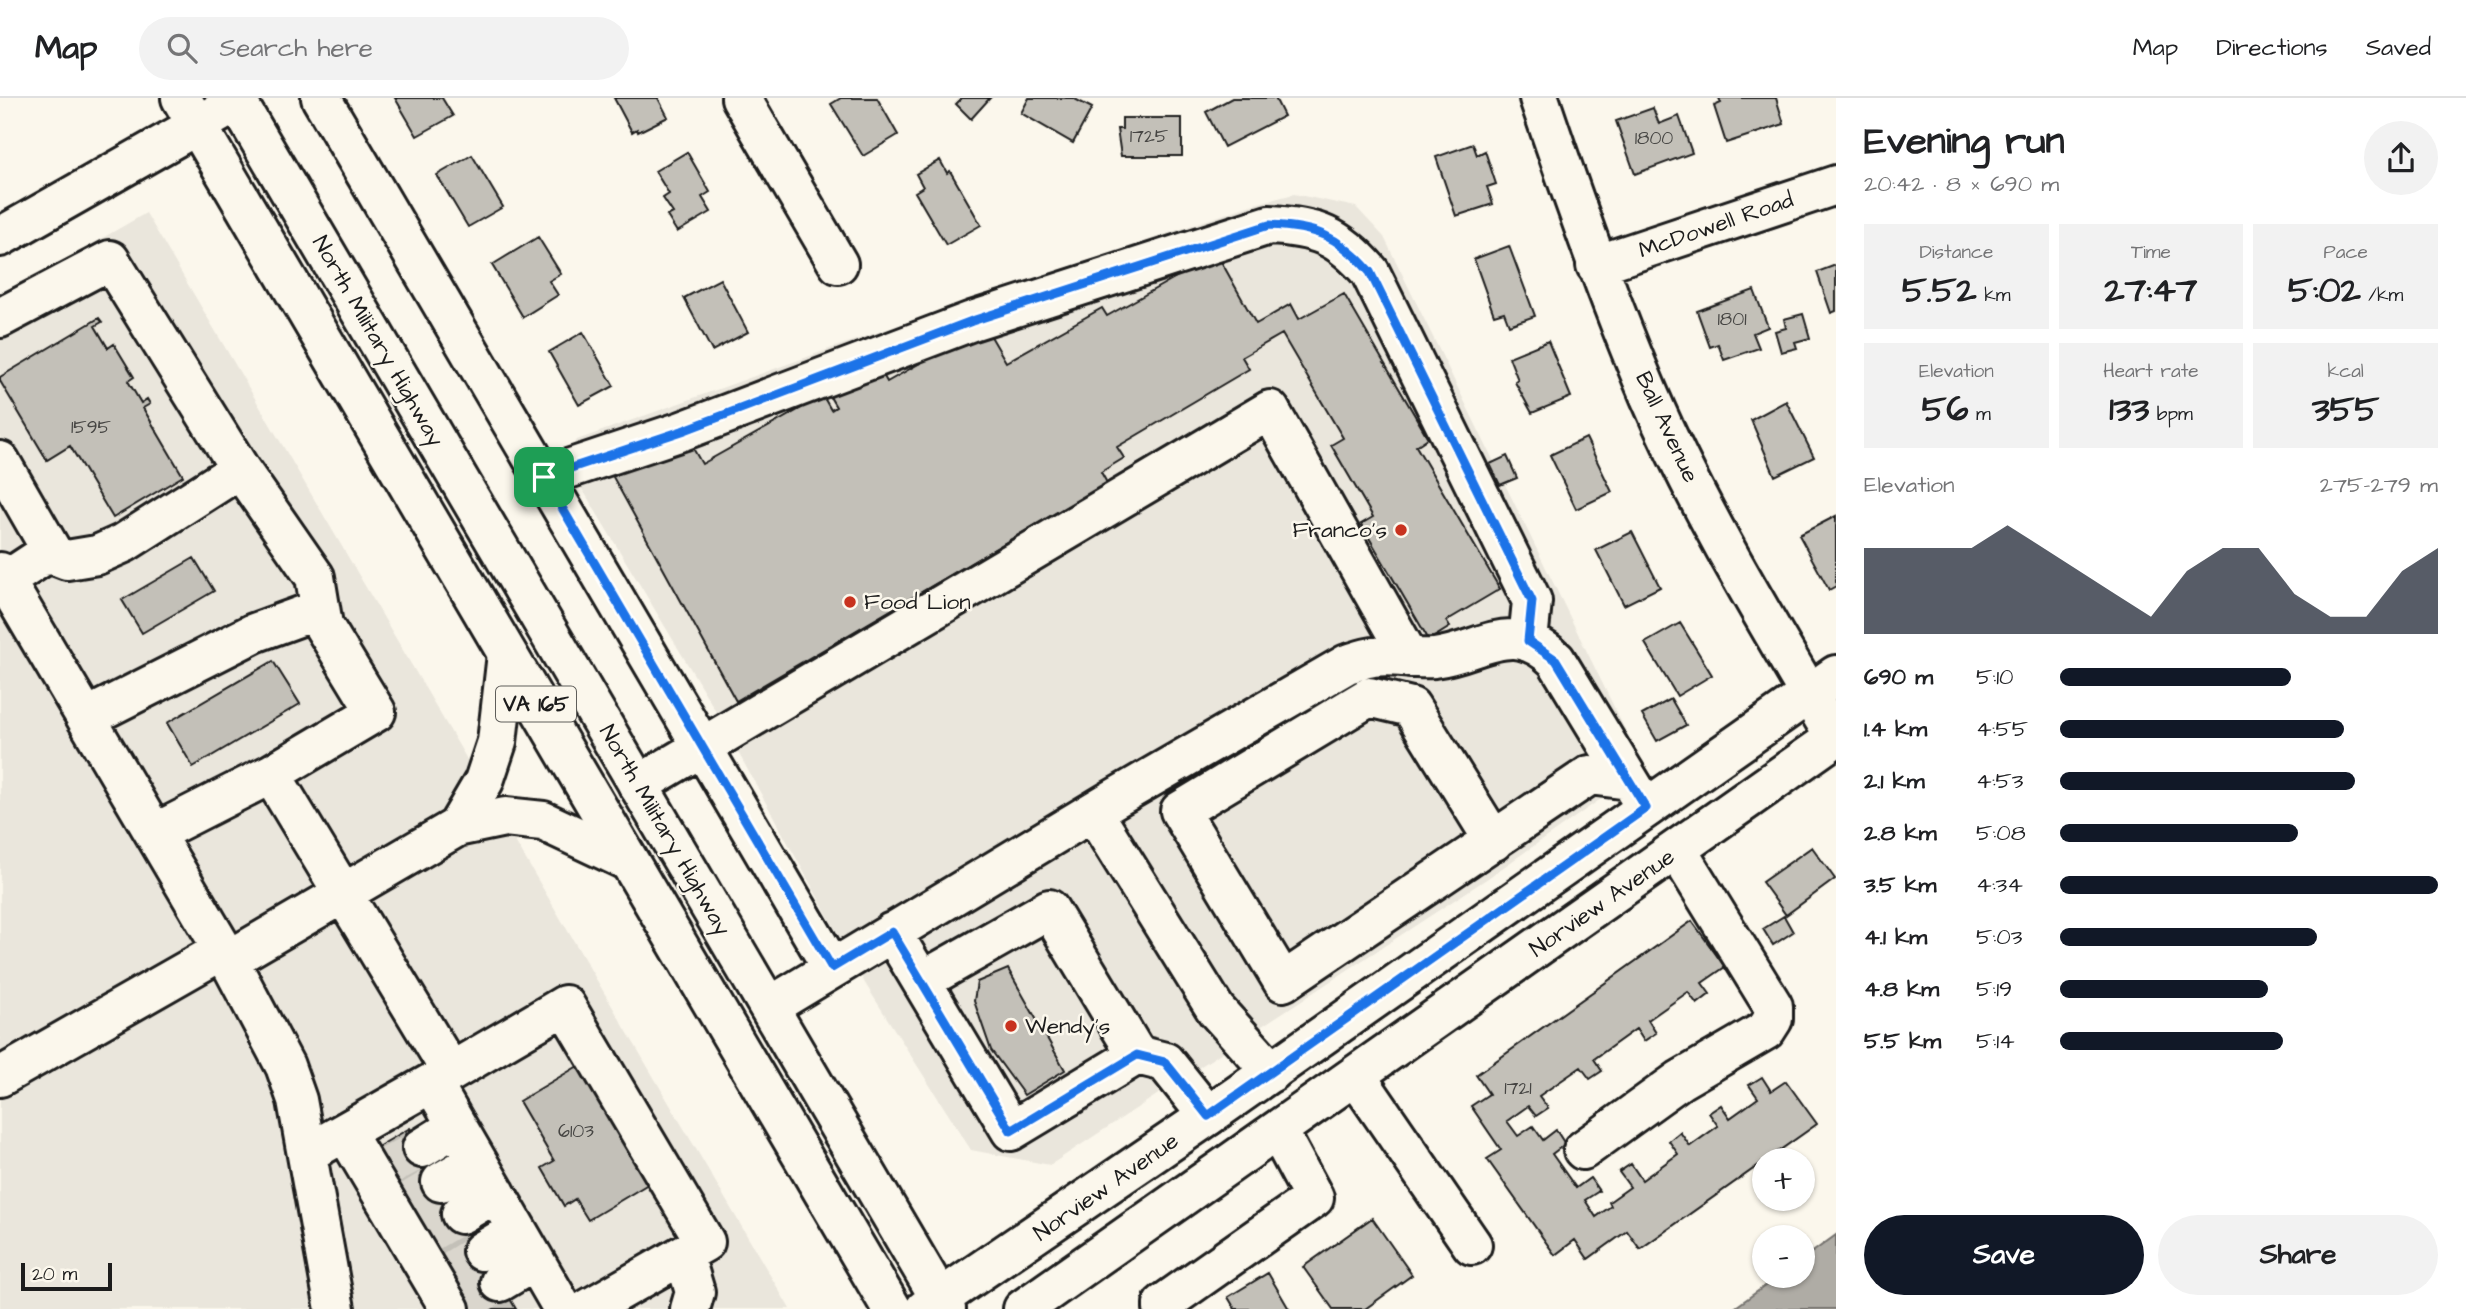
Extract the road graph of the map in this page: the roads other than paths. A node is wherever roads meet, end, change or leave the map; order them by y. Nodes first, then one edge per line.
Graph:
1 (321, 98) edge
2 (741, 98) edge
3 (1539, 98) edge
4 (237, 100) edge
5 (189, 112) edge
6 (1836, 185) edge
7 (0, 237) edge
8 (838, 264) dead end
9 (1596, 265) junction
10 (0, 318) edge
11 (0, 461) edge
12 (240, 469) junction
13 (544, 477) junction
14 (54, 555) junction
15 (3, 576) edge
16 (320, 608) junction
17 (1528, 641) junction
18 (507, 654) junction
19 (1410, 658) junction
20 (1822, 684) edge
21 (86, 718) junction
22 (1835, 737) edge
23 (703, 747) junction
24 (271, 774) junction
25 (638, 785) junction
26 (1638, 794) junction
27 (1093, 812) junction
28 (457, 827) junction
29 (155, 834) junction
30 (1494, 841) junction
31 (1677, 850) junction
32 (628, 861) junction
33 (343, 894) junction
34 (892, 932) junction
35 (226, 955) junction
36 (832, 968) junction
37 (922, 981) junction
38 (769, 1007) junction
39 (1137, 1055) junction
40 (1272, 1072) junction
41 (1356, 1076) junction
42 (0, 1077) edge
43 (442, 1077) junction
44 (1208, 1116) junction
45 (457, 1126) junction
46 (1278, 1131) junction
47 (345, 1132) junction
48 (422, 1148) tunnel mouth
49 (1583, 1150) dead end
50 (307, 1153) junction
51 (477, 1161) junction
52 (442, 1182) tunnel mouth
53 (496, 1193) junction
54 (461, 1214) tunnel mouth
55 (526, 1245) junction
56 (1472, 1245) dead end
57 (684, 1255) junction
58 (491, 1266) tunnel mouth
59 (450, 1295) edge
60 (937, 1306) edge
61 (1161, 1307) edge
62 (335, 1309) edge
63 (563, 1309) edge
64 (588, 1309) edge
65 (690, 1309) edge
66 (892, 1309) edge
67 (1023, 1309) edge

1 - 13 main road
2 - 8 main road
3 - 9 main road, Ball Avenue
4 - 5 main road
4 - 25 main road, North Military Highway / VA 165
5 - 7 main road
5 - 18 main road, North Military Highway / VA 165
6 - 9 main road, McDowell Road
9 - 20 main road, Ball Avenue
10 - 12 main road
11 - 14 main road
12 - 14 main road
12 - 16 main road
13 - 17 main road
13 - 23 main road
14 - 15 main road
15 - 21 main road
16 - 21 main road
16 - 24 main road
17 - 19 main road
17 - 26 main road
18 - 28 main road
18 - 32 main road, North Military Highway / VA 165
19 - 23 main road
19 - 27 main road
20 - 22 main road, Ball Avenue
20 - 26 main road, Norview Avenue
21 - 29 main road
22 - 31 main road, Norview Avenue
23 - 25 main road
23 - 36 main road
24 - 29 main road
24 - 33 main road
25 - 38 main road, North Military Highway / VA 165
26 - 30 main road
26 - 40 main road, Norview Avenue
27 - 34 main road
27 - 40 main road
28 - 32 main road
28 - 33 main road
29 - 35 main road
30 - 30 main road
31 - 41 main road, Norview Avenue
31 - 49 main road
32 - 66 main road, North Military Highway / VA 165
33 - 35 main road
33 - 43 main road
34 - 36 main road
34 - 37 main road
35 - 42 main road
35 - 50 main road
36 - 38 main road
37 - 39 main road
37 - 39 main road
38 - 60 main road, North Military Highway / VA 165
39 - 44 main road
40 - 44 main road, Norview Avenue
41 - 46 main road, Norview Avenue
41 - 56 main road
43 - 45 main road
43 - 47 main road
43 - 57 main road
44 - 60 main road, Norview Avenue
45 - 48 main road
45 - 51 main road
46 - 61 main road
46 - 67 main road, Norview Avenue
47 - 50 main road
47 - 59 main road
50 - 62 main road
51 - 52 main road
51 - 53 main road
53 - 54 main road
53 - 55 main road
55 - 58 main road
55 - 63 main road
57 - 64 main road
57 - 65 main road

